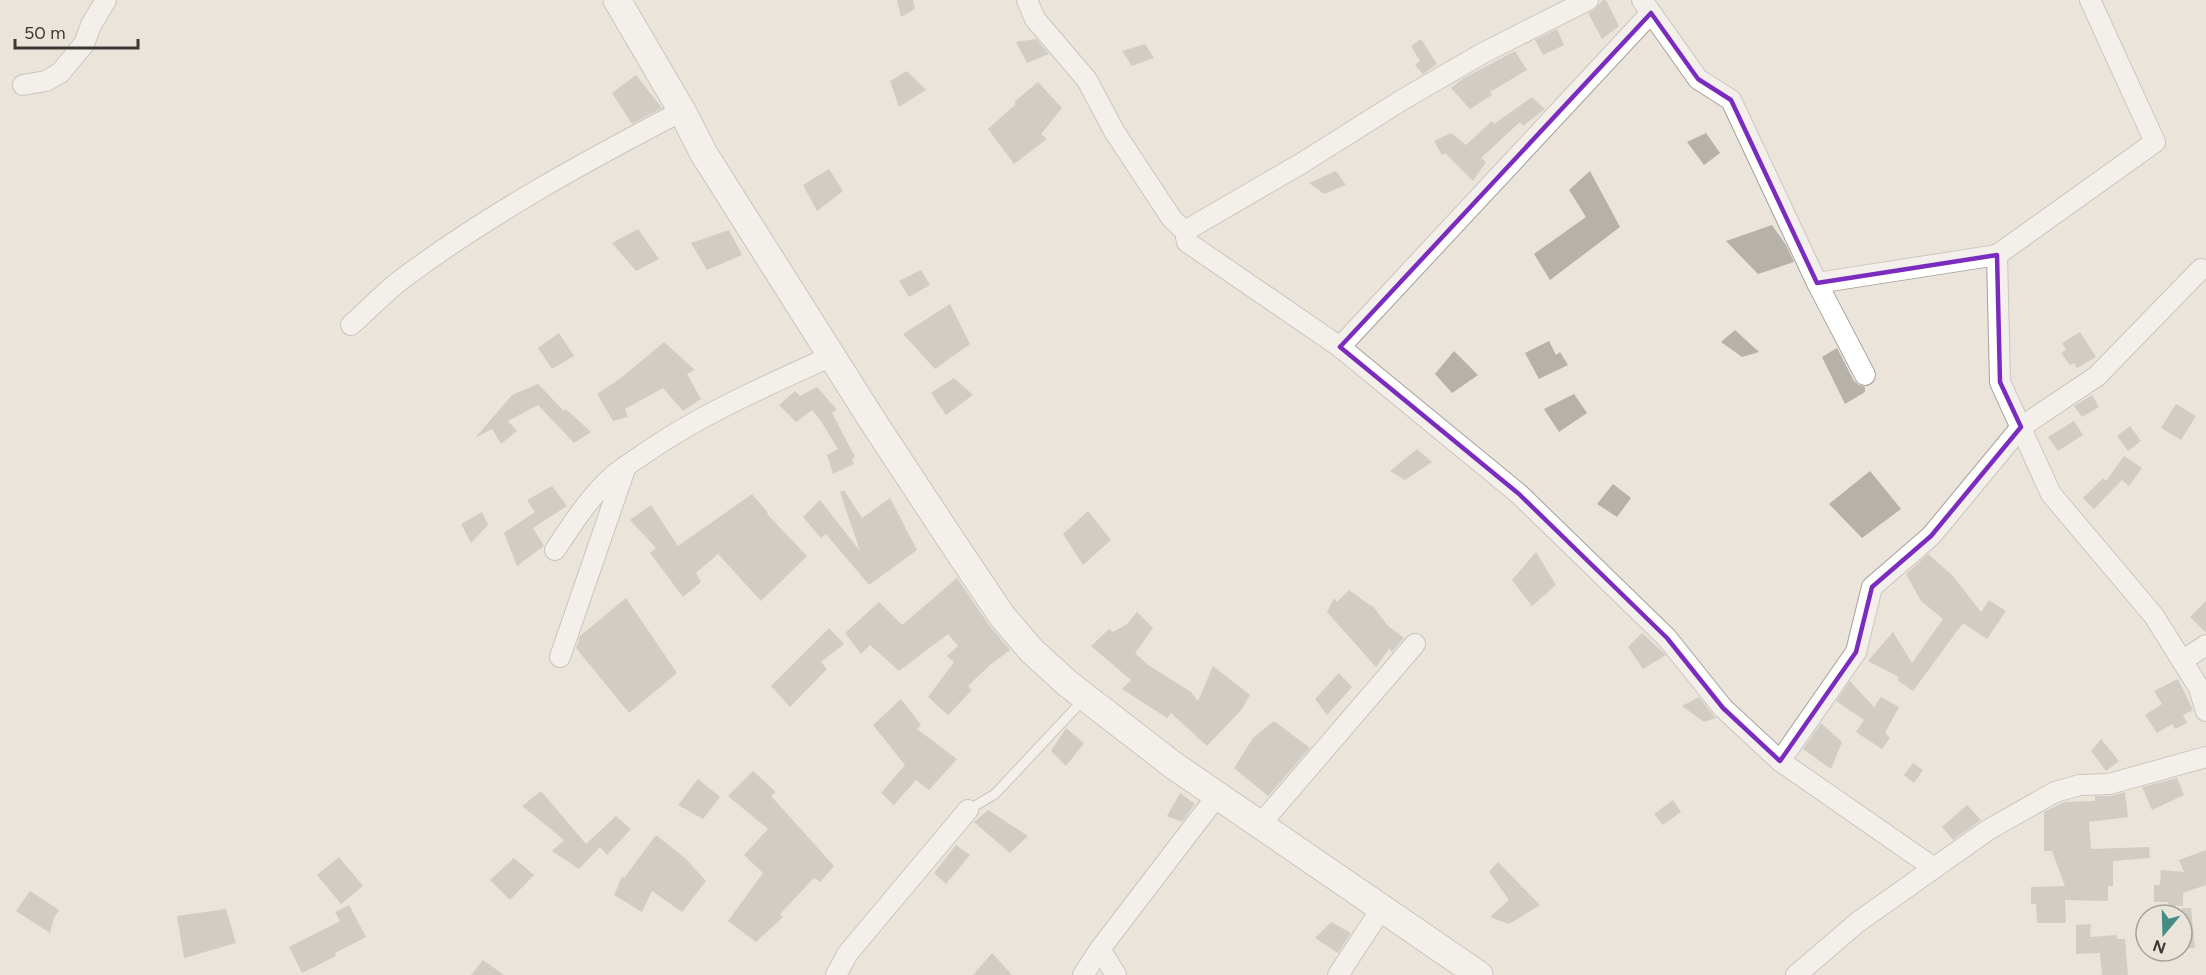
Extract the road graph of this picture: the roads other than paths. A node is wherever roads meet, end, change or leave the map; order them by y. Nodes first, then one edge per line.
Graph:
1 (106, 0) edge
2 (617, 0) edge
3 (1027, 0) edge
4 (1588, 0) edge
5 (2090, 0) edge
6 (1646, 6) edge
7 (24, 85) dead end
8 (682, 111) junction
9 (1185, 231) junction
10 (1997, 255) junction
11 (2200, 269) dead end
12 (1817, 284) junction
13 (351, 325) dead end
14 (1340, 347) junction
15 (832, 356) junction
16 (1865, 375) dead end
17 (2021, 427) junction
18 (626, 466) junction
19 (555, 550) dead end
20 (1415, 644) dead end
21 (2206, 645) edge
22 (560, 657) dead end
23 (2182, 661) junction
24 (1086, 697) junction
25 (2206, 711) edge
26 (2206, 757) edge
27 (1780, 761) junction
28 (1217, 796) junction
29 (968, 810) joint
30 (1257, 823) junction
31 (1934, 868) junction
32 (1382, 908) junction
33 (1100, 949) junction
34 (836, 975) edge
35 (1083, 975) edge
36 (1116, 975) edge
37 (1338, 975) edge
38 (1479, 975) edge
39 (1796, 975) edge

1 - 7 street
2 - 8 street
3 - 9 street
4 - 9 street
5 - 10 street
6 - 12 street
6 - 14 street
8 - 13 street
8 - 15 street
9 - 14 street
10 - 12 street
10 - 17 street
11 - 17 street
12 - 16 street
14 - 27 street
15 - 18 street
15 - 24 street
17 - 23 street
17 - 27 street
18 - 19 street
18 - 22 street
20 - 30 street
21 - 23 street
23 - 25 street
24 - 28 street
24 - 29 lane
26 - 31 street
27 - 31 street
28 - 30 street
28 - 33 street
29 - 34 street
30 - 32 street
31 - 39 street
32 - 37 street
32 - 38 street
33 - 35 street
33 - 36 street

